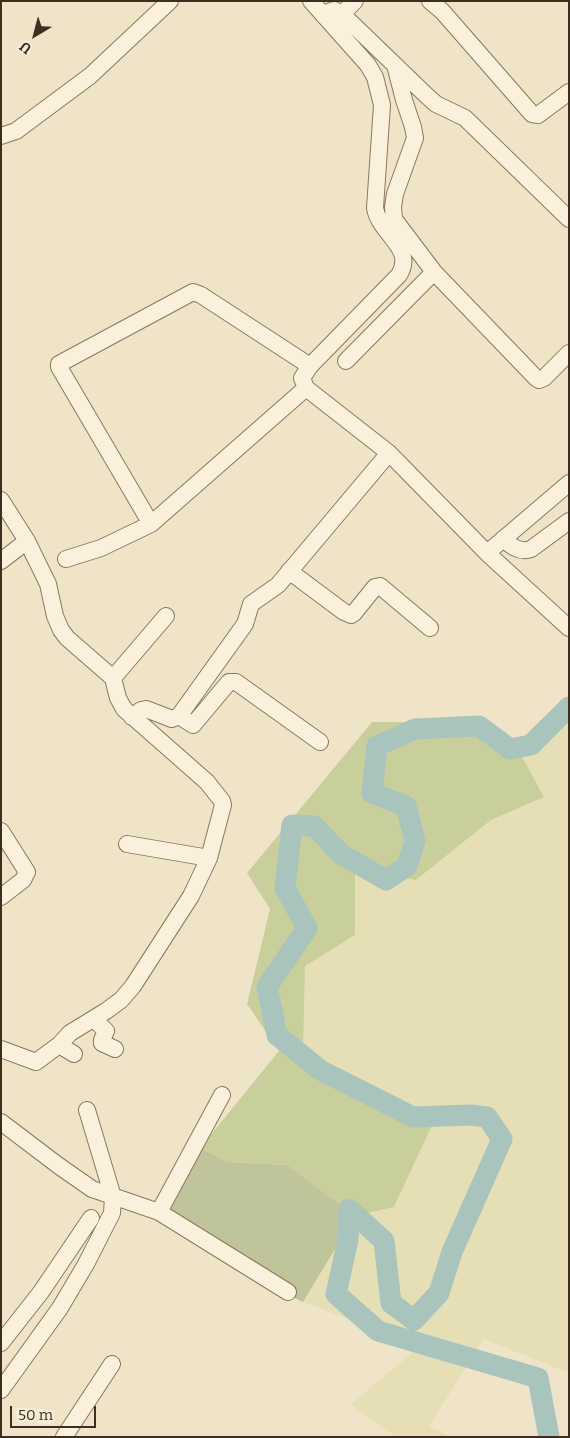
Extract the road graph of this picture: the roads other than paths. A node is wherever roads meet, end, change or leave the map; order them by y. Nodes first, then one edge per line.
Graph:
1 (170, 1) edge
2 (311, 1) edge
3 (354, 1) edge
4 (430, 1) edge
5 (342, 14) junction
6 (324, 16) junction
7 (395, 65) junction
8 (569, 92) edge
9 (1, 136) edge
10 (569, 219) edge
11 (434, 272) junction
12 (569, 353) edge
13 (346, 361) dead end
14 (310, 366) junction
15 (306, 388) junction
16 (389, 453) junction
17 (569, 483) edge
18 (1, 500) edge
19 (569, 521) edge
20 (151, 524) junction
21 (503, 539) junction
22 (27, 541) junction
23 (487, 553) junction
24 (66, 559) dead end
25 (1, 561) edge
26 (289, 571) junction
27 (166, 616) dead end
28 (430, 628) dead end
29 (569, 628) edge
30 (113, 678) junction
31 (178, 716) junction
32 (132, 717) junction
33 (320, 742) dead end
34 (1, 831) edge
35 (127, 844) dead end
36 (209, 858) junction
37 (1, 897) edge
38 (94, 1019) junction
39 (59, 1045) junction
40 (1, 1049) edge
41 (115, 1049) dead end
42 (74, 1054) dead end
43 (222, 1095) dead end
44 (87, 1110) dead end
45 (1, 1122) edge
46 (113, 1197) junction
47 (159, 1212) junction
48 (91, 1218) dead end
49 (288, 1292) dead end
50 (1, 1344) edge
51 (112, 1364) dead end
52 (1, 1390) edge
53 (64, 1437) edge

1 - 9 street
2 - 6 street
3 - 5 street
4 - 8 street
5 - 6 street
5 - 7 street
6 - 14 street
7 - 10 street
7 - 11 street
11 - 12 street
11 - 13 street
14 - 15 street
14 - 20 street
15 - 16 street
15 - 20 street
16 - 23 street
16 - 26 street
17 - 21 street
18 - 22 street
19 - 21 street
20 - 24 street
21 - 23 street
22 - 25 street
22 - 30 street
23 - 29 street
26 - 28 street
26 - 31 street
27 - 30 street
30 - 32 street
31 - 32 street
31 - 33 street
32 - 36 street
34 - 37 street
35 - 36 street
36 - 38 street
38 - 39 street
38 - 41 street
39 - 40 street
39 - 42 street
43 - 47 street
44 - 46 street
45 - 46 street
46 - 47 street
46 - 52 street
47 - 49 street
48 - 50 street
51 - 53 street

